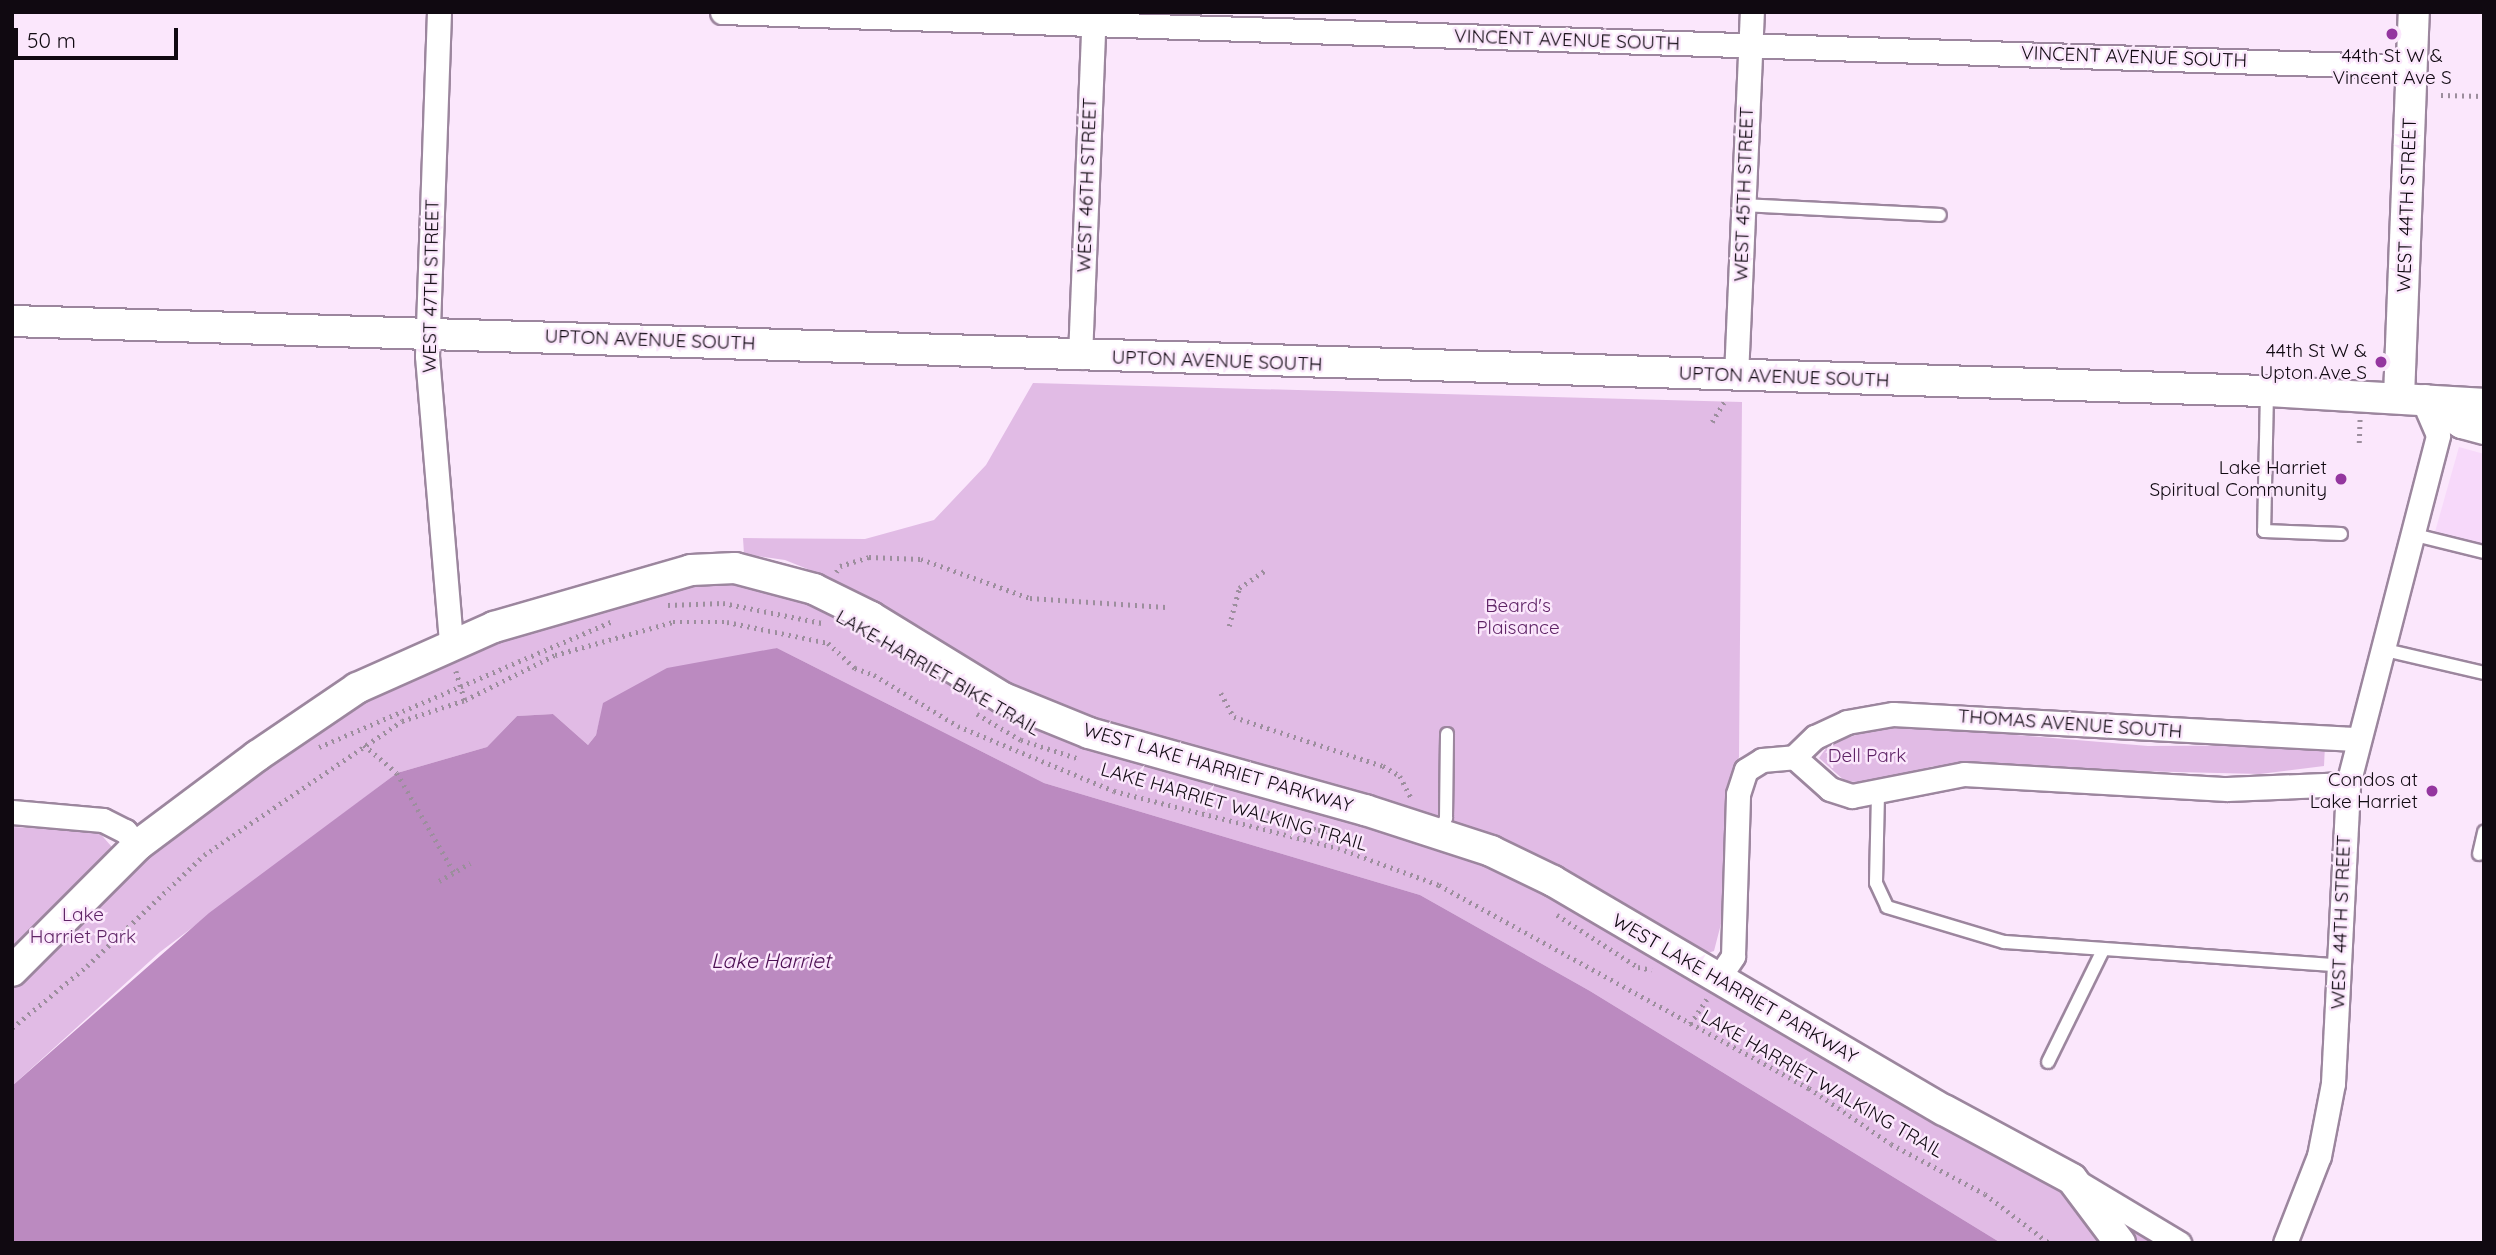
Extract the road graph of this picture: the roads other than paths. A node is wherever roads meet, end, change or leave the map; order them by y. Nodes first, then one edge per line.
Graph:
1 (439, 12) edge
2 (722, 12) edge
3 (1752, 12) edge
4 (2414, 12) edge
5 (1094, 18) edge
6 (1751, 46) junction
7 (2412, 67) junction
8 (1744, 205) junction
9 (1940, 215) dead end
10 (12, 321) edge
11 (428, 331) junction
12 (1080, 357) junction
13 (1731, 387) junction
14 (2267, 391) junction
15 (2411, 397) junction
16 (2484, 404) edge
17 (2484, 429) edge
18 (2341, 534) dead end
19 (2412, 534) junction
20 (2484, 552) edge
21 (452, 643) junction
22 (2381, 649) junction
23 (2484, 673) edge
24 (1447, 734) dead end
25 (2357, 739) junction
26 (1794, 757) junction
27 (2348, 785) junction
28 (1878, 794) junction
29 (12, 811) edge
30 (1439, 832) junction
31 (2484, 832) edge
32 (138, 845) junction
33 (2480, 854) dead end
34 (2103, 950) junction
35 (2337, 965) junction
36 (12, 971) edge
37 (1714, 986) junction
38 (2048, 1062) dead end
39 (2072, 1179) junction
40 (2120, 1243) edge
41 (2179, 1243) edge
42 (2285, 1243) edge

1 - 11 street, WEST 47TH STREET
2 - 5 street, VINCENT AVENUE SOUTH
3 - 6 street, WEST 45TH STREET
4 - 7 street, WEST 44TH STREET
5 - 6 street, VINCENT AVENUE SOUTH
5 - 12 street, WEST 46TH STREET
6 - 7 street, VINCENT AVENUE SOUTH
6 - 8 street, WEST 45TH STREET
7 - 15 street, WEST 44TH STREET
8 - 9 lane
8 - 13 street, WEST 45TH STREET
10 - 11 street, UPTON AVENUE SOUTH
11 - 12 street, UPTON AVENUE SOUTH
11 - 21 street, WEST 47TH STREET
12 - 13 street, UPTON AVENUE SOUTH
13 - 14 street, UPTON AVENUE SOUTH
14 - 15 street, UPTON AVENUE SOUTH
14 - 18 lane
15 - 16 street, UPTON AVENUE SOUTH
15 - 17 street
15 - 19 street, WEST 44TH STREET
19 - 20 lane
19 - 22 street, WEST 44TH STREET
21 - 30 street, WEST LAKE HARRIET PARKWAY
21 - 32 street, WEST LAKE HARRIET PARKWAY
22 - 23 lane
22 - 25 street, WEST 44TH STREET
24 - 30 lane
25 - 26 street, THOMAS AVENUE SOUTH
25 - 27 street, WEST 44TH STREET
26 - 28 street
26 - 37 street
27 - 28 street
27 - 35 street, WEST 44TH STREET
28 - 34 lane
29 - 32 street
30 - 37 street, WEST LAKE HARRIET PARKWAY
31 - 33 lane
32 - 36 street, WEST LAKE HARRIET PARKWAY
34 - 35 lane
34 - 38 lane
35 - 42 street, WEST 44TH STREET
37 - 39 street, WEST LAKE HARRIET PARKWAY
39 - 40 street, WEST LAKE HARRIET PARKWAY
39 - 41 street, WEST LAKE HARRIET PARKWAY

